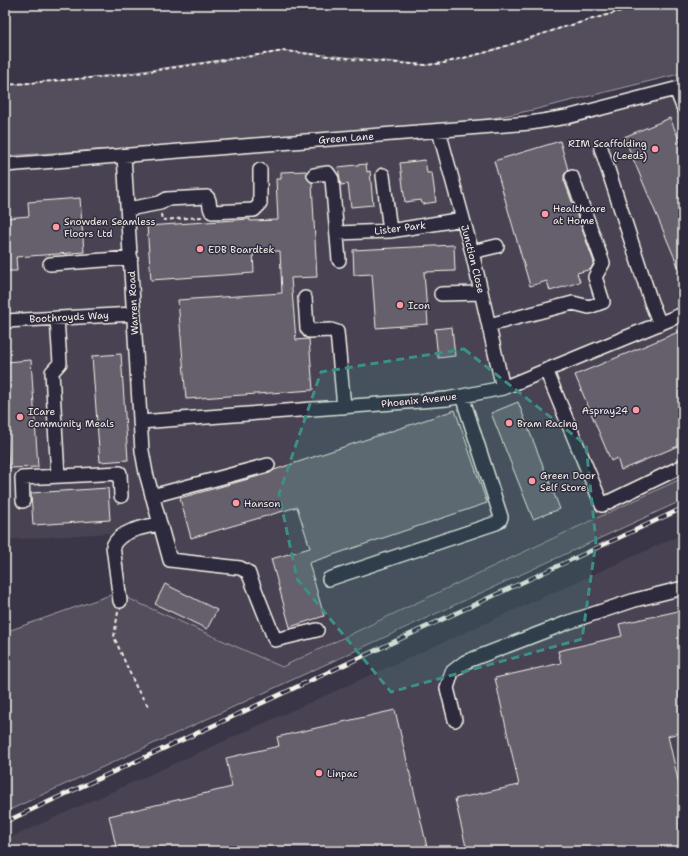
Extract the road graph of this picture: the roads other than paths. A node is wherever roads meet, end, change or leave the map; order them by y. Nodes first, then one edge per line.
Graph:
1 (680, 88) edge
2 (683, 107) edge
3 (439, 131) junction
4 (601, 148) dead end
5 (124, 156) junction
6 (5, 165) edge
7 (260, 170) dead end
8 (314, 175) dead end
9 (383, 175) dead end
10 (572, 177) dead end
11 (128, 209) junction
12 (463, 219) junction
13 (390, 231) junction
14 (337, 233) junction
15 (497, 246) dead end
16 (472, 252) junction
17 (130, 258) junction
18 (339, 260) dead end
19 (50, 264) dead end
20 (481, 293) junction
21 (441, 294) dead end
22 (305, 298) dead end
23 (134, 314) junction
24 (683, 314) edge
25 (57, 318) junction
26 (5, 321) edge
27 (660, 324) junction
28 (489, 325) junction
29 (546, 370) junction
30 (503, 388) junction
31 (462, 396) junction
32 (344, 407) junction
33 (140, 422) junction
34 (268, 465) dead end
35 (683, 466) edge
36 (58, 476) junction
37 (121, 496) dead end
38 (152, 496) junction
39 (23, 501) dead end
40 (160, 524) junction
41 (329, 579) dead end
42 (683, 588) edge
43 (120, 601) road end
44 (317, 630) dead end
45 (455, 720) dead end

1 - 2 street
1 - 3 street, Green Lane
3 - 5 street, Green Lane
3 - 12 street, Junction Close
4 - 27 street
5 - 6 street, Green Lane
5 - 11 street, Warren Road
7 - 11 street
8 - 14 street
9 - 13 street
10 - 28 street
11 - 17 street, Warren Road
12 - 13 street, Lister Park
12 - 16 street, Junction Close
13 - 14 street, Lister Park
14 - 18 street
15 - 16 street
16 - 20 street, Junction Close
17 - 19 street
17 - 23 street, Warren Road
20 - 21 street
20 - 28 street, Junction Close
22 - 32 street
23 - 25 street, Boothroyds Way
23 - 33 street, Warren Road
24 - 27 street, Phoenix Avenue
25 - 26 street, Boothroyds Way
25 - 36 street
27 - 29 street, Phoenix Avenue
28 - 30 street, Junction Close
29 - 30 street, Phoenix Avenue
29 - 35 street
30 - 31 street, Phoenix Avenue
31 - 32 street, Phoenix Avenue
31 - 41 street
32 - 33 street, Phoenix Avenue
33 - 38 street, Warren Road
34 - 38 street
36 - 37 street
36 - 39 street
38 - 40 street, Warren Road
40 - 43 street
40 - 44 street, Warren Road
42 - 45 street

